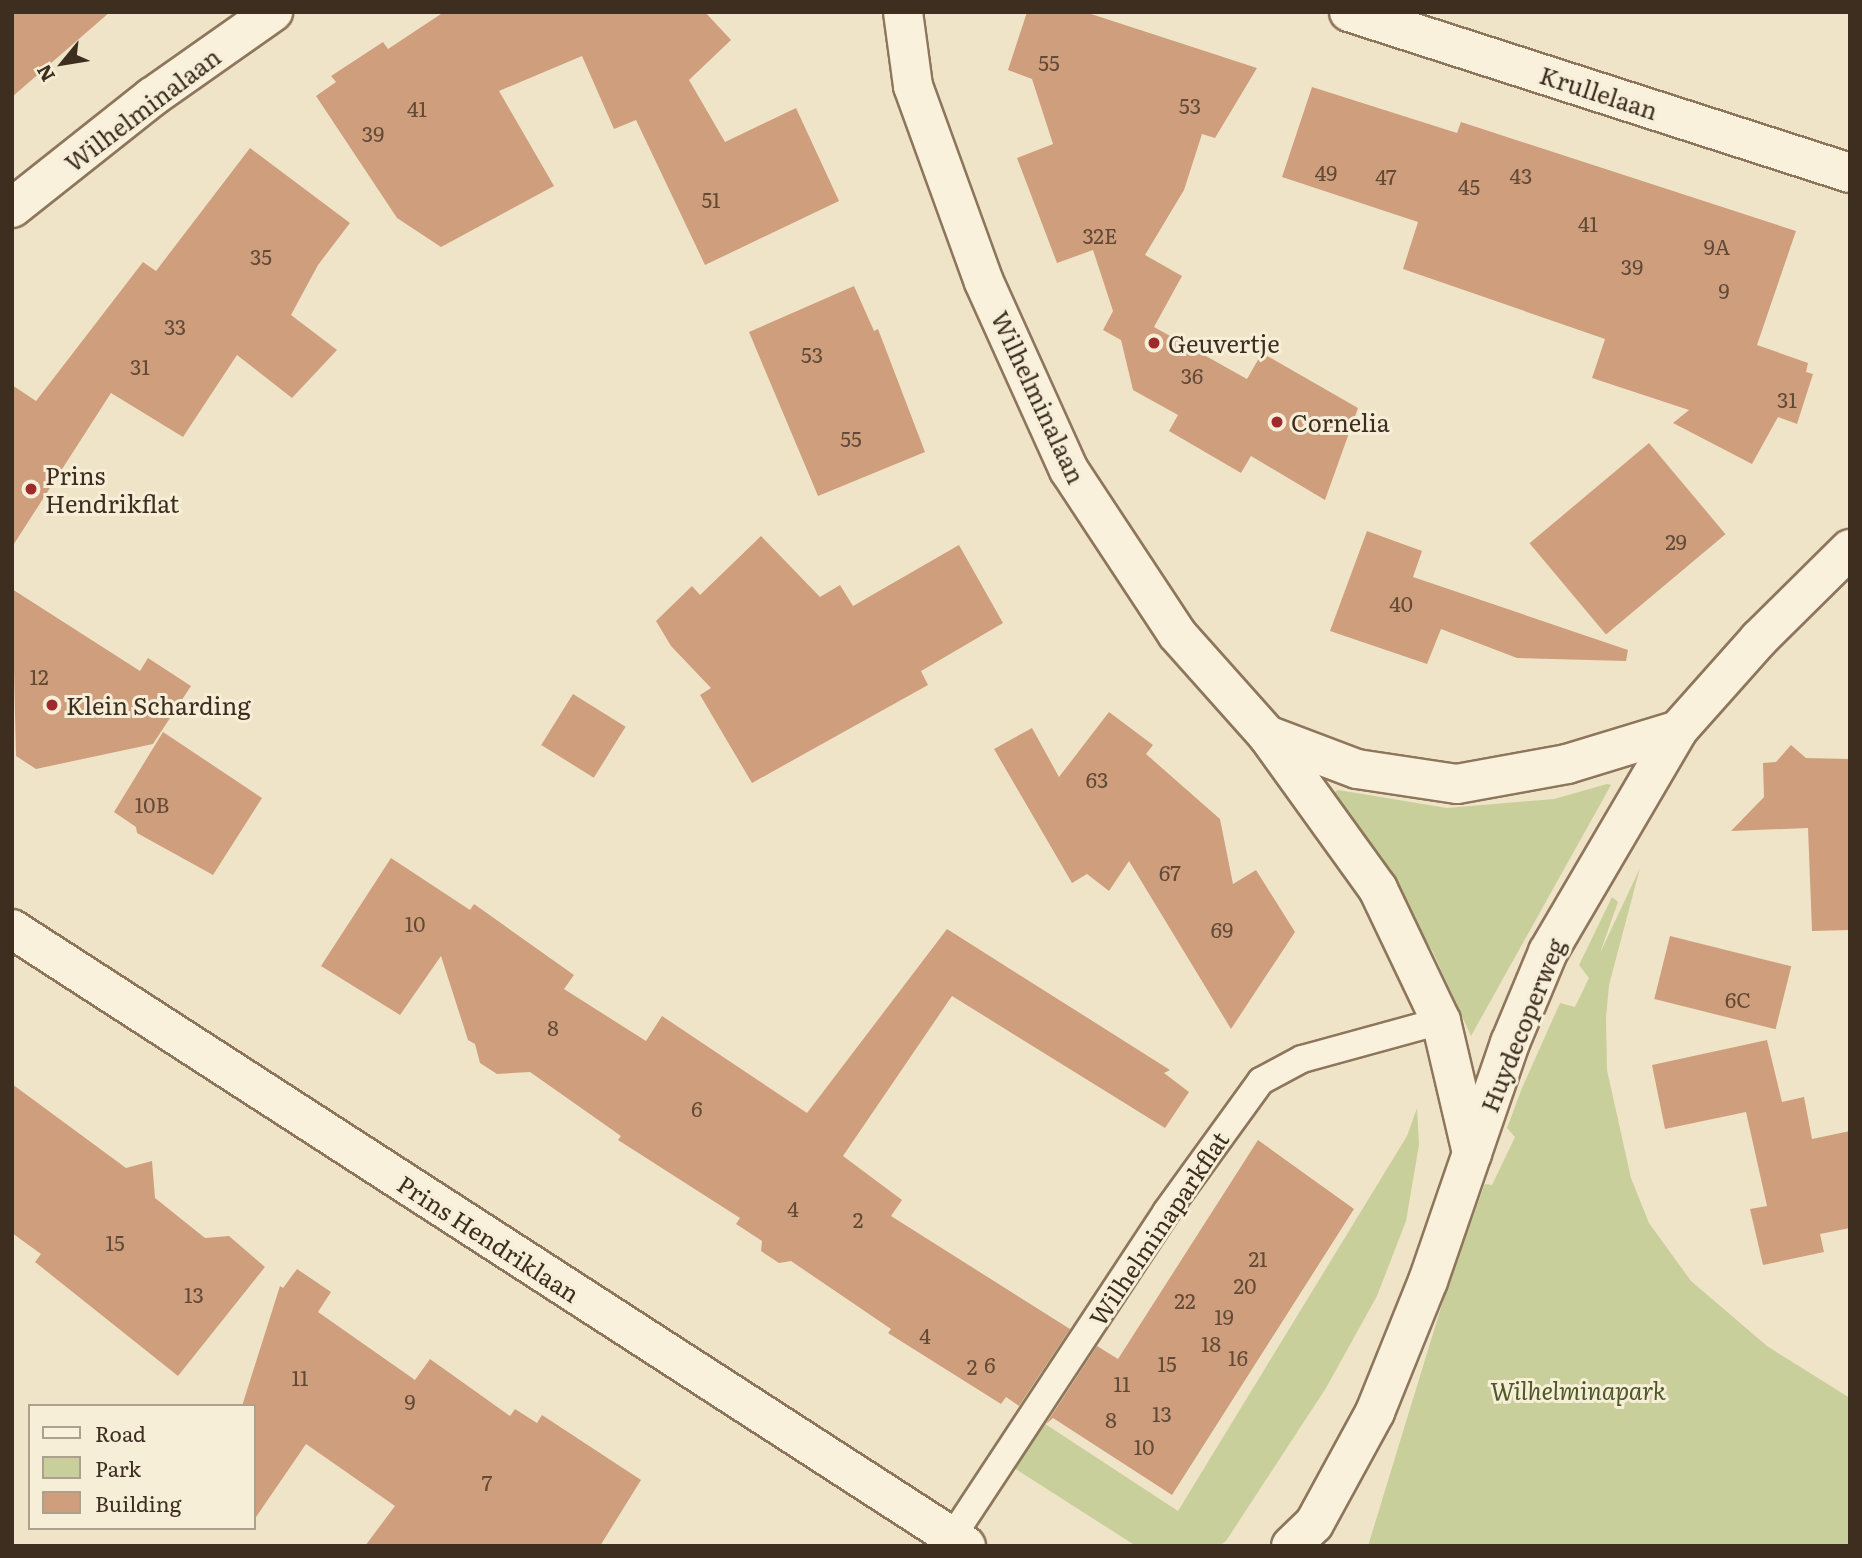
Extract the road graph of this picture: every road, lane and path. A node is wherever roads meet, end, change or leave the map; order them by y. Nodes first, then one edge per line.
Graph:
1 (273, 12) edge
2 (903, 12) edge
3 (1349, 12) edge
4 (1850, 173) edge
5 (12, 208) edge
6 (1850, 549) edge
7 (1678, 730) junction
8 (1267, 735) junction
9 (12, 929) edge
10 (1441, 1021) junction
11 (1472, 1153) junction
12 (1305, 1539) edge
13 (959, 1541) edge

1 - 5 street, Wilhelminalaan
2 - 8 street, Wilhelminalaan
3 - 4 street, Krullelaan
6 - 7 street, Huydecoperweg
7 - 8 street, Wilhelminalaan
7 - 11 street, Huydecoperweg
8 - 10 street, Wilhelminalaan
9 - 13 street, Prins Hendriklaan
10 - 11 street, Wilhelminalaan
10 - 13 lane, Wilhelminaparkflat
11 - 12 street, Huydecoperweg

